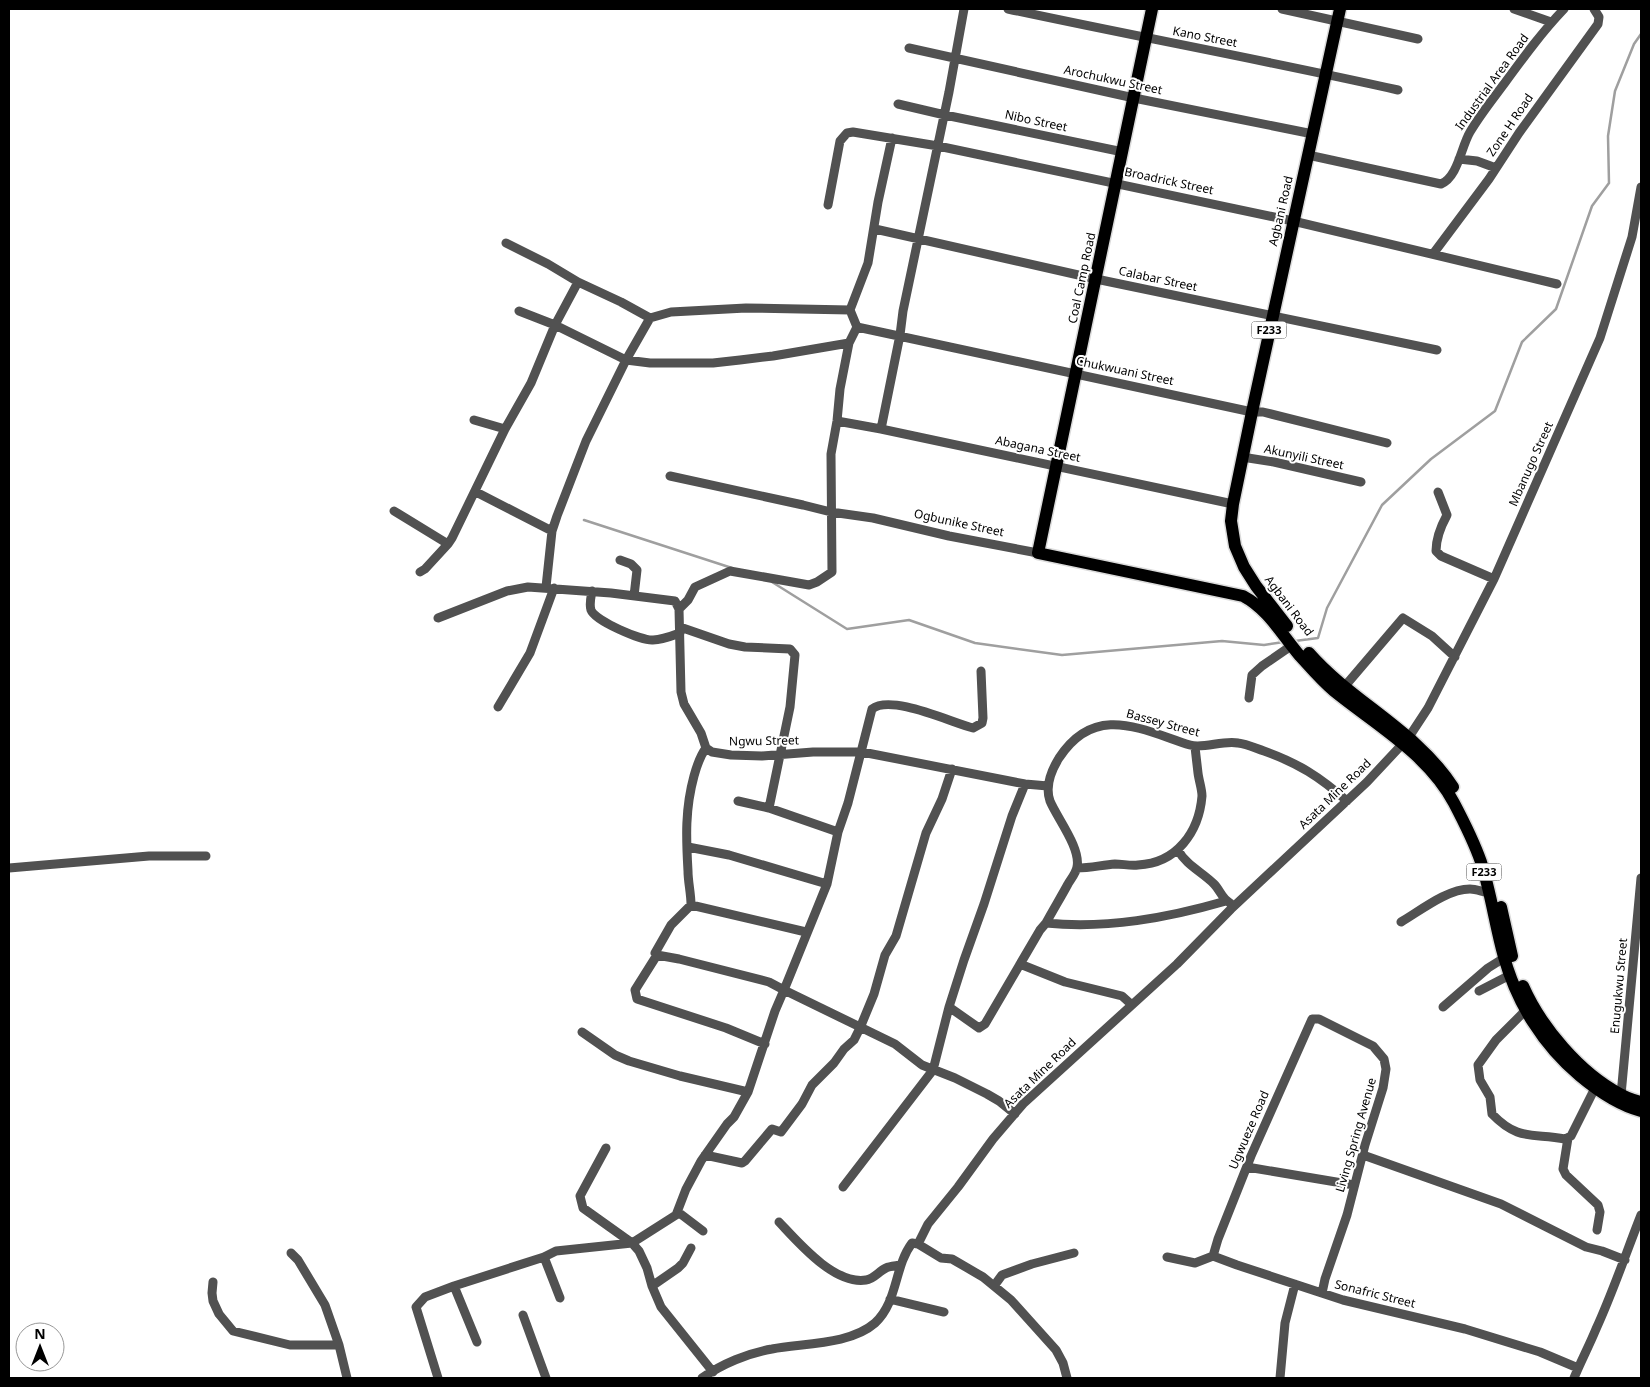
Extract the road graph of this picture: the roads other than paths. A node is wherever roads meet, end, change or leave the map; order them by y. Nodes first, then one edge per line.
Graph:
1 (964, 9) edge
2 (1008, 9) edge
3 (1152, 9) edge
4 (1282, 9) edge
5 (1514, 9) edge
6 (1564, 9) edge
7 (1594, 9) edge
8 (1339, 14) edge
9 (1551, 22) junction
10 (1146, 38) junction
11 (1418, 39) dead end
12 (909, 48) dead end
13 (956, 58) junction
14 (1326, 74) junction
15 (1398, 90) dead end
16 (1134, 98) junction
17 (898, 104) dead end
18 (945, 115) junction
19 (1313, 134) junction
20 (892, 138) junction
21 (938, 146) junction
22 (1123, 152) junction
23 (1308, 155) junction
24 (1459, 159) junction
25 (1496, 168) junction
26 (1117, 183) junction
27 (1641, 187) edge
28 (828, 206) dead end
29 (1293, 221) junction
30 (875, 229) junction
31 (918, 239) junction
32 (506, 243) dead end
33 (1433, 254) junction
34 (1096, 279) junction
35 (578, 282) junction
36 (1557, 284) dead end
37 (519, 310) dead end
38 (850, 310) junction
39 (1272, 316) junction
40 (650, 318) junction
41 (555, 325) junction
42 (857, 327) junction
43 (900, 335) junction
44 (850, 343) junction
45 (1437, 350) dead end
46 (626, 360) junction
47 (1076, 373) junction
48 (1252, 412) junction
49 (474, 420) dead end
50 (837, 421) junction
51 (505, 429) junction
52 (881, 429) junction
53 (1387, 443) dead end
54 (1242, 457) junction
55 (1056, 466) junction
56 (670, 476) dead end
57 (1361, 482) dead end
58 (476, 492) junction
59 (1438, 492) dead end
60 (1233, 504) junction
61 (394, 511) dead end
62 (830, 512) junction
63 (552, 531) junction
64 (448, 544) junction
65 (1038, 553) junction
66 (620, 560) dead end
67 (420, 572) dead end
68 (1494, 579) junction
69 (1256, 586) junction
70 (550, 587) junction
71 (592, 591) junction
72 (634, 596) junction
73 (1243, 596) junction
74 (679, 609) junction
75 (438, 618) dead end
76 (680, 630) junction
77 (1292, 642) junction
78 (1456, 656) junction
79 (981, 671) dead end
80 (1345, 686) junction
81 (1248, 698) dead end
82 (498, 707) dead end
83 (1406, 741) junction
84 (1196, 747) junction
85 (706, 748) junction
86 (862, 752) junction
87 (781, 755) junction
88 (952, 769) junction
89 (1025, 784) junction
90 (1048, 786) junction
91 (738, 801) dead end
92 (1347, 801) junction
93 (769, 808) junction
94 (838, 832) junction
95 (688, 847) junction
96 (1178, 850) junction
97 (206, 856) dead end
98 (9, 868) edge
99 (1077, 868) junction
100 (1641, 878) edge
101 (827, 884) junction
102 (1490, 893) junction
103 (1226, 901) junction
104 (691, 905) junction
105 (1235, 906) junction
106 (1401, 922) dead end
107 (1046, 923) junction
108 (806, 932) junction
109 (657, 955) junction
110 (1504, 958) junction
111 (1020, 964) junction
112 (1510, 975) junction
113 (784, 990) junction
114 (1479, 991) dead end
115 (1132, 1005) junction
116 (950, 1007) junction
117 (1443, 1007) dead end
118 (1525, 1011) junction
119 (1316, 1018) joint
120 (860, 1028) junction
121 (582, 1032) dead end
122 (765, 1044) junction
123 (933, 1070) junction
124 (1595, 1088) junction
125 (748, 1092) junction
126 (1621, 1095) junction
127 (1641, 1102) edge
128 (1641, 1111) edge
129 (1015, 1114) junction
130 (1568, 1138) junction
131 (606, 1148) dead end
132 (705, 1154) junction
133 (1363, 1155) junction
134 (1247, 1167) junction
135 (1354, 1185) junction
136 (843, 1187) dead end
137 (678, 1212) junction
138 (1641, 1215) edge
139 (778, 1222) dead end
140 (1597, 1230) dead end
141 (703, 1231) dead end
142 (632, 1243) junction
143 (918, 1244) junction
144 (690, 1248) dead end
145 (291, 1253) dead end
146 (1074, 1253) dead end
147 (1213, 1256) junction
148 (544, 1257) junction
149 (1167, 1257) dead end
150 (1625, 1260) junction
151 (901, 1264) junction
152 (213, 1282) dead end
153 (1295, 1284) junction
154 (454, 1286) junction
155 (652, 1286) junction
156 (994, 1286) junction
157 (1322, 1293) junction
158 (560, 1298) dead end
159 (890, 1299) junction
160 (944, 1312) dead end
161 (523, 1315) dead end
162 (477, 1342) dead end
163 (339, 1345) junction
164 (1578, 1368) junction
165 (713, 1372) junction
166 (347, 1378) edge
167 (438, 1378) edge
168 (546, 1378) edge
169 (702, 1378) edge
170 (1067, 1378) edge
171 (1280, 1378) edge
172 (1574, 1378) edge

1 - 13 street
2 - 10 street, Kano Street
3 - 10 main road, Coal Camp Road
4 - 8 street
5 - 9 street
6 - 9 street, Industrial Area Road
7 - 25 street, Zone H Road
8 - 11 street
8 - 14 main road, Agbani Road / F233
9 - 24 street, Industrial Area Road
10 - 14 street, Kano Street
10 - 16 main road, Coal Camp Road
12 - 13 street, Arochukwu Street
13 - 16 street, Arochukwu Street
13 - 18 street
14 - 15 street, Kano Street
14 - 19 main road, Agbani Road / F233
16 - 19 street, Arochukwu Street
16 - 22 main road, Coal Camp Road
17 - 18 street, Nibo Street
18 - 21 street
18 - 22 street, Nibo Street
19 - 23 main road, Agbani Road / F233
20 - 21 street, Broadrick Street
20 - 28 street, Broadrick Street
20 - 30 street
21 - 26 street, Broadrick Street
21 - 31 street
22 - 26 main road, Coal Camp Road
23 - 24 street, Industrial Area Road
23 - 29 main road, Agbani Road / F233
24 - 25 street
25 - 33 street, Zone H Road
26 - 29 street, Broadrick Street
26 - 34 main road, Coal Camp Road
27 - 68 street, Mbanugo Street
29 - 33 street, Broadrick Street
29 - 39 main road, Agbani Road / F233
30 - 31 street, Calabar Street
30 - 38 street
31 - 34 street, Calabar Street
31 - 43 street
32 - 35 street
33 - 36 street, Broadrick Street
34 - 39 street, Calabar Street
34 - 47 main road, Coal Camp Road
35 - 40 street
35 - 41 street
37 - 41 street
38 - 40 street
38 - 42 street
39 - 45 street, Calabar Street
39 - 48 main road, Agbani Road / F233
40 - 46 street
41 - 46 street
41 - 51 street
42 - 43 street, Chukwuani Street
42 - 44 street
43 - 47 street, Chukwuani Street
43 - 52 street
44 - 46 street
44 - 50 street
46 - 63 street
47 - 48 street, Chukwuani Street
47 - 55 main road, Coal Camp Road
48 - 53 street, Chukwuani Street
48 - 54 main road, Agbani Road / F233
49 - 51 street
50 - 52 street, Abagana Street
50 - 62 street
51 - 58 street
52 - 55 street, Abagana Street
54 - 57 street, Akunyili Street
54 - 60 main road, Agbani Road / F233
55 - 60 street, Abagana Street
55 - 65 main road, Coal Camp Road
56 - 62 street, Ogbunike Street
58 - 63 street
58 - 64 street
59 - 68 street
60 - 69 main road, Agbani Road / F233
61 - 64 street
62 - 65 street, Ogbunike Street
62 - 74 street
63 - 70 street
64 - 67 street
65 - 73 main road, Ogbunike Street / F233
66 - 72 street
68 - 78 street, Mbanugo Street
69 - 73 main road
69 - 77 main road, Agbani Road / F233
70 - 71 street
70 - 75 street
70 - 82 street
71 - 72 street
71 - 76 street
72 - 74 street
73 - 77 main road, Agbani Road / F233
74 - 76 street
76 - 85 street
76 - 87 street
77 - 80 main road, Agbani Road / F233
77 - 81 street
77 - 83 main road, Agbani Road / F233
78 - 80 street
78 - 83 street, Mbanugo Street
79 - 86 street
80 - 83 main road, Agbani Road / F233
83 - 92 street, Asata Mine Road
83 - 102 main road, Agbani Road / F233
83 - 126 main road, Agbani Road / F233
84 - 90 street, Bassey Street
84 - 92 street, Bassey Street
84 - 96 street
85 - 87 street, Ngwu Street
85 - 95 street
86 - 87 street, Ngwu Street
86 - 88 street, Ngwu Street
86 - 94 street
87 - 93 street
88 - 89 street, Ngwu Street
88 - 120 street
89 - 90 street, Ngwu Street
89 - 116 street
90 - 99 street
91 - 93 street
92 - 105 street, Asata Mine Road
93 - 94 street
94 - 101 street
95 - 101 street
95 - 104 street
96 - 99 street
96 - 103 street
97 - 98 street
99 - 107 street
100 - 126 street, Enugukwu Street
101 - 108 street
102 - 106 street
102 - 110 main road, Agbani Road / F233
103 - 105 street
103 - 107 street
104 - 108 street
104 - 109 street
105 - 115 street, Asata Mine Road
107 - 111 street
108 - 113 street
109 - 113 street
109 - 122 street
110 - 112 main road, Agbani Road / F233
110 - 117 street
111 - 115 street
111 - 116 street
112 - 114 street
112 - 118 main road, Agbani Road / F233
113 - 120 street
113 - 122 street
115 - 129 street, Asata Mine Road
116 - 123 street
118 - 124 main road, Agbani Road / F233
118 - 130 street
119 - 133 street, Living Spring Avenue
119 - 134 street, Ugwueze Road
120 - 123 street
120 - 132 street
121 - 125 street
122 - 125 street
123 - 129 street
123 - 136 street
124 - 128 main road, Agbani Road / F233
124 - 130 street
125 - 132 street
126 - 127 main road, Agbani Road / F233
129 - 143 street, Asata Mine Road
130 - 140 street
131 - 142 street
132 - 137 street
133 - 135 street, Living Spring Avenue
133 - 150 street
134 - 135 street
134 - 147 street, Ugwueze Road
135 - 157 street, Living Spring Avenue
137 - 141 street
137 - 142 street
138 - 150 street
139 - 151 street
142 - 148 street
142 - 155 street
143 - 151 street, Asata Mine Road
143 - 156 street
144 - 155 street
145 - 163 street
146 - 156 street
147 - 149 street
147 - 153 street, Sonafric Street
148 - 154 street
148 - 158 street
150 - 164 street
151 - 159 street, Asata Mine Road
152 - 163 street
153 - 157 street, Sonafric Street
153 - 171 street
154 - 162 street
154 - 167 street
155 - 165 street
156 - 170 street
157 - 164 street, Sonafric Street
159 - 160 street
159 - 165 street, Asata Mine Road
161 - 168 street
163 - 166 street
164 - 172 street
165 - 169 street, Asata Mine Road

